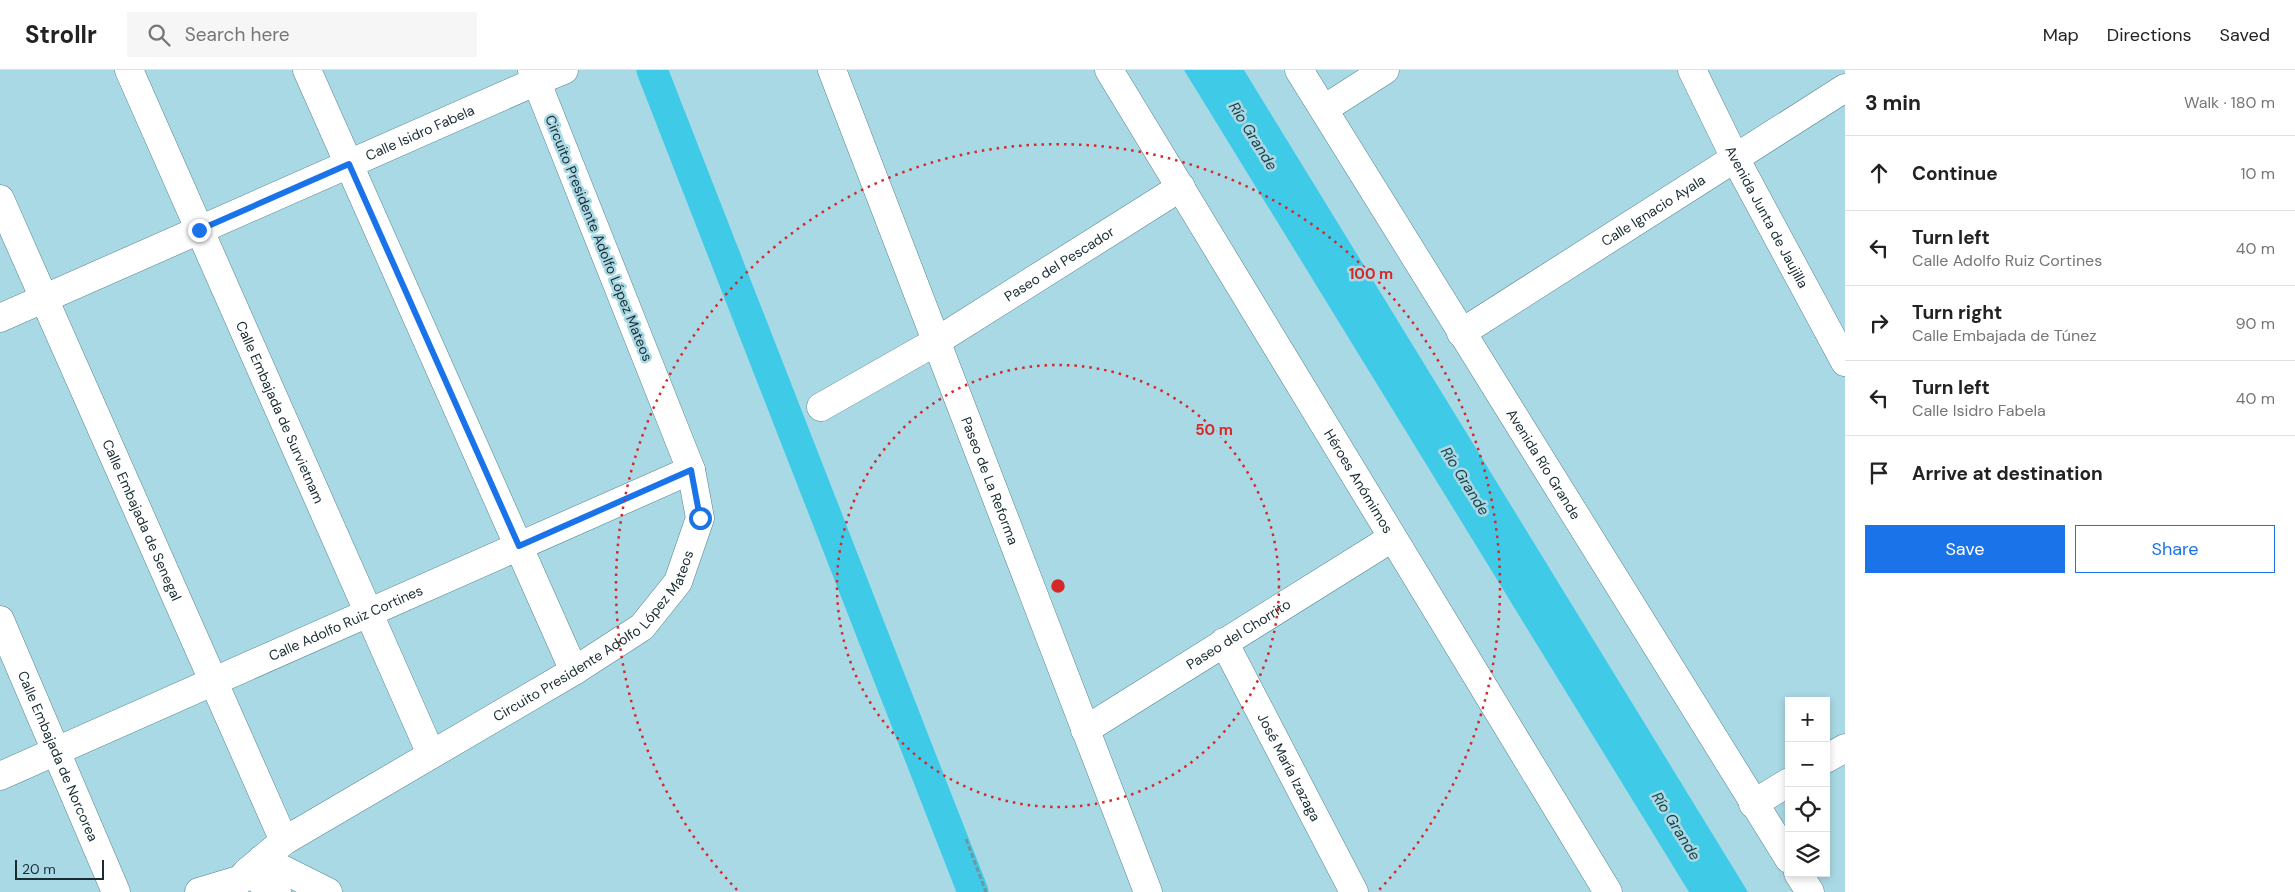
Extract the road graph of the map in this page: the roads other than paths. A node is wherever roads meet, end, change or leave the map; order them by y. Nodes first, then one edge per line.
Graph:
1 (129, 70) edge
2 (307, 70) edge
3 (564, 70) edge
4 (832, 70) edge
5 (1109, 70) edge
6 (1299, 70) edge
7 (1386, 70) edge
8 (1692, 70) edge
9 (535, 76) edge
10 (1845, 88) edge
11 (1324, 109) junction
12 (1735, 158) junction
13 (349, 164) junction
14 (1181, 187) junction
15 (0, 199) edge
16 (199, 230) junction
17 (44, 298) junction
18 (0, 318) edge
19 (1461, 333) junction
20 (937, 340) junction
21 (1845, 362) edge
22 (821, 407) dead end
23 (691, 470) junction
24 (1392, 538) junction
25 (519, 546) junction
26 (368, 613) junction
27 (0, 620) edge
28 (1224, 642) junction
29 (574, 671) junction
30 (213, 682) junction
31 (1085, 730) junction
32 (1845, 748) edge
33 (56, 752) junction
34 (431, 754) junction
35 (1830, 757) edge
36 (0, 776) edge
37 (1785, 785) edge
38 (1754, 804) junction
39 (284, 841) junction
40 (1785, 853) edge
41 (244, 876) edge
42 (1801, 877) edge
43 (1604, 891) edge
44 (116, 892) edge
45 (199, 892) edge
46 (277, 892) edge
47 (328, 892) edge
48 (1148, 892) edge
49 (1354, 892) edge
50 (1810, 892) edge

1 - 16 street, Calle Embajada de Survietnam
2 - 13 street
3 - 9 street, Calle Isidro Fabela
4 - 20 street, Paseo de La Reforma
5 - 14 street, Héroes Anómimos
6 - 11 street, Avenida Río Grande
7 - 11 street
8 - 12 street, Avenida Junta de Jaujilla
9 - 13 street, Calle Isidro Fabela
9 - 23 street, Circuito Presidente Adolfo López Mateos
10 - 12 street, Calle Ignacio Ayala
11 - 19 street, Avenida Río Grande
12 - 19 street, Calle Ignacio Ayala
12 - 21 street, Avenida Junta de Jaujilla
13 - 16 street, Calle Isidro Fabela
13 - 25 street
14 - 20 street, Paseo del Pescador
14 - 24 street, Héroes Anómimos
15 - 17 street, Calle Embajada de Senegal
16 - 17 street, Calle Isidro Fabela
16 - 26 street, Calle Embajada de Survietnam
17 - 18 street, Calle Isidro Fabela
17 - 30 street, Calle Embajada de Senegal
19 - 38 street, Avenida Río Grande
20 - 22 street, Paseo del Pescador
20 - 31 street, Paseo de La Reforma
23 - 25 street, Calle Adolfo Ruiz Cortines
23 - 29 street, Circuito Presidente Adolfo López Mateos
24 - 28 street, Paseo del Chorrito
24 - 43 street, Héroes Anómimos
25 - 26 street, Calle Adolfo Ruiz Cortines
25 - 29 street
26 - 30 street, Calle Adolfo Ruiz Cortines
26 - 34 street, Calle Embajada de Survietnam
27 - 33 street, Calle Embajada de Norcorea
28 - 31 street, Paseo del Chorrito
28 - 49 street, José María Izazaga
29 - 34 street, Circuito Presidente Adolfo López Mateos
30 - 33 street, Calle Adolfo Ruiz Cortines
30 - 39 street, Calle Embajada de Senegal
31 - 48 street, Paseo de La Reforma
32 - 35 street
33 - 36 street, Calle Adolfo Ruiz Cortines
33 - 44 street, Calle Embajada de Norcorea
34 - 39 street, Circuito Presidente Adolfo López Mateos
37 - 38 street
38 - 40 street, Avenida Río Grande
39 - 41 street, Circuito Presidente Adolfo López Mateos
41 - 45 street, Circuito Presidente Adolfo López Mateos
41 - 46 street
41 - 47 street
42 - 50 street

